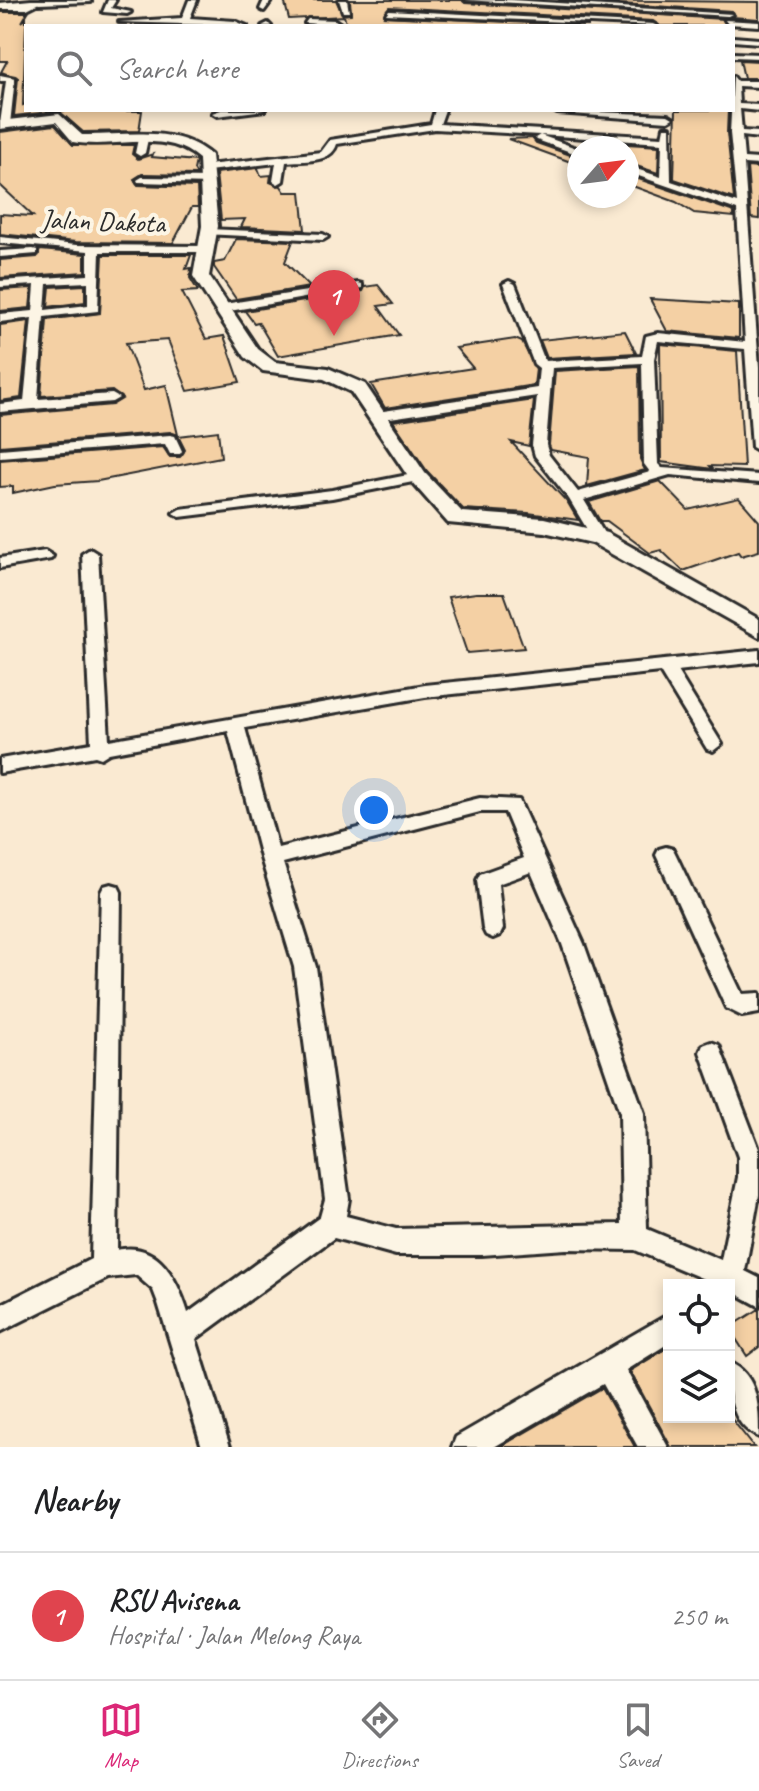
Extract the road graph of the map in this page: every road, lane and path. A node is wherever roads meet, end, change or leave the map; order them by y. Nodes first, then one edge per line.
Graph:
1 (112, 0) edge
2 (193, 0) edge
3 (268, 0) edge
4 (343, 0) edge
5 (386, 0) edge
6 (469, 0) edge
7 (726, 0) edge
8 (40, 1) edge
9 (75, 1) edge
10 (87, 2) edge
11 (569, 3) edge
12 (132, 4) dead end
13 (0, 6) edge
14 (264, 9) dead end
15 (346, 10) dead end
16 (127, 12) junction
17 (476, 16) junction
18 (137, 18) dead end
19 (308, 21) dead end
20 (728, 21) edge
21 (185, 22) junction
22 (122, 24) edge
23 (163, 24) edge
24 (240, 24) edge
25 (338, 24) edge
26 (474, 24) edge
27 (566, 24) edge
28 (759, 24) edge
29 (735, 39) edge
30 (759, 41) edge
31 (735, 55) edge
32 (759, 56) edge
33 (0, 78) edge
34 (735, 81) edge
35 (759, 84) edge
36 (735, 98) edge
37 (736, 106) junction
38 (759, 108) edge
39 (231, 112) edge
40 (439, 112) edge
41 (612, 112) edge
42 (217, 113) dead end
43 (668, 114) edge
44 (2, 124) edge
45 (435, 126) junction
46 (518, 130) junction
47 (735, 133) junction
48 (602, 135) joint
49 (759, 135) edge
50 (667, 140) junction
51 (567, 148) edge
52 (281, 161) junction
53 (737, 161) junction
54 (759, 162) edge
55 (208, 174) junction
56 (639, 174) edge
57 (142, 180) dead end
58 (278, 181) dead end
59 (666, 184) junction
60 (744, 213) junction
61 (759, 218) edge
62 (323, 237) dead end
63 (0, 240) edge
64 (206, 240) junction
65 (51, 245) junction
66 (94, 247) junction
67 (0, 254) edge
68 (753, 254) edge
69 (93, 278) junction
70 (41, 281) junction
71 (0, 284) edge
72 (509, 284) dead end
73 (358, 286) dead end
74 (754, 294) edge
75 (224, 308) junction
76 (36, 316) junction
77 (0, 318) edge
78 (752, 341) edge
79 (648, 359) junction
80 (546, 365) junction
81 (756, 388) edge
82 (543, 391) junction
83 (112, 398) dead end
84 (28, 405) junction
85 (0, 408) edge
86 (377, 416) junction
87 (759, 447) edge
88 (175, 451) dead end
89 (0, 453) edge
90 (659, 474) junction
91 (418, 477) junction
92 (759, 479) edge
93 (575, 498) junction
94 (180, 513) dead end
95 (599, 538) junction
96 (90, 554) dead end
97 (45, 556) dead end
98 (0, 563) edge
99 (759, 629) edge
100 (759, 656) edge
101 (666, 668) junction
102 (235, 725) junction
103 (713, 744) dead end
104 (101, 751) junction
105 (0, 766) edge
106 (666, 855) dead end
107 (271, 858) junction
108 (536, 862) junction
109 (111, 892) dead end
110 (493, 929) dead end
111 (759, 1003) edge
112 (711, 1052) dead end
113 (331, 1225) junction
114 (635, 1237) junction
115 (104, 1266) junction
116 (722, 1279) edge
117 (726, 1279) edge
118 (735, 1284) edge
119 (759, 1293) edge
120 (0, 1319) edge
121 (663, 1331) edge
122 (181, 1334) junction
123 (608, 1366) junction
124 (735, 1385) edge
125 (759, 1423) edge
126 (216, 1447) edge
127 (466, 1447) edge
128 (654, 1447) edge

1 - 16 street
2 - 21 street
3 - 14 street
4 - 15 street
5 - 17 street
6 - 11 street
7 - 20 street
8 - 9 street
8 - 13 main road
9 - 10 street
11 - 20 street
11 - 27 street
12 - 16 street
16 - 22 street
17 - 26 street
17 - 27 street
18 - 23 street
19 - 25 street
20 - 28 street
21 - 23 street
21 - 24 street
22 - 23 street
29 - 30 street
31 - 32 street
33 - 44 street
34 - 35 street
36 - 37 street
37 - 38 street
37 - 47 street
39 - 42 street
40 - 45 street
41 - 43 street
43 - 50 street
44 - 55 main road
45 - 46 street
45 - 52 street
46 - 48 street
46 - 51 street
47 - 49 street
47 - 53 street
48 - 50 street
50 - 59 street
52 - 55 street
52 - 58 street
53 - 54 street
53 - 60 street
55 - 57 street
55 - 64 main road
56 - 59 street
59 - 60 street
60 - 61 street
60 - 68 street
62 - 64 street, Jalan Dakota
63 - 65 street, Jalan Dakota
64 - 66 street, Jalan Dakota
64 - 75 main road
65 - 66 street, Jalan Dakota
65 - 67 street
66 - 69 street
68 - 74 street
69 - 70 street
69 - 76 street
70 - 71 street
70 - 76 street
72 - 80 street
73 - 75 street
74 - 78 street
75 - 86 main road
76 - 77 street
76 - 84 street
78 - 79 street
78 - 81 street
79 - 80 street
79 - 90 street
80 - 82 street
81 - 87 street
82 - 86 street
82 - 93 street
83 - 84 street
84 - 85 street
86 - 91 main road
88 - 89 street
90 - 92 street
90 - 93 street
91 - 94 street
91 - 95 main road
93 - 95 street
95 - 99 main road
96 - 104 street
97 - 98 street
100 - 101 street
101 - 102 street
101 - 103 street
102 - 104 street
102 - 107 street
104 - 105 street
106 - 111 street
107 - 108 street
107 - 113 street
108 - 110 street
108 - 114 street
109 - 115 street
112 - 117 street
113 - 114 street
113 - 122 street
114 - 116 street
115 - 120 street
115 - 122 street
118 - 119 street
121 - 123 street
122 - 126 street
123 - 127 street
123 - 128 street
124 - 125 street

